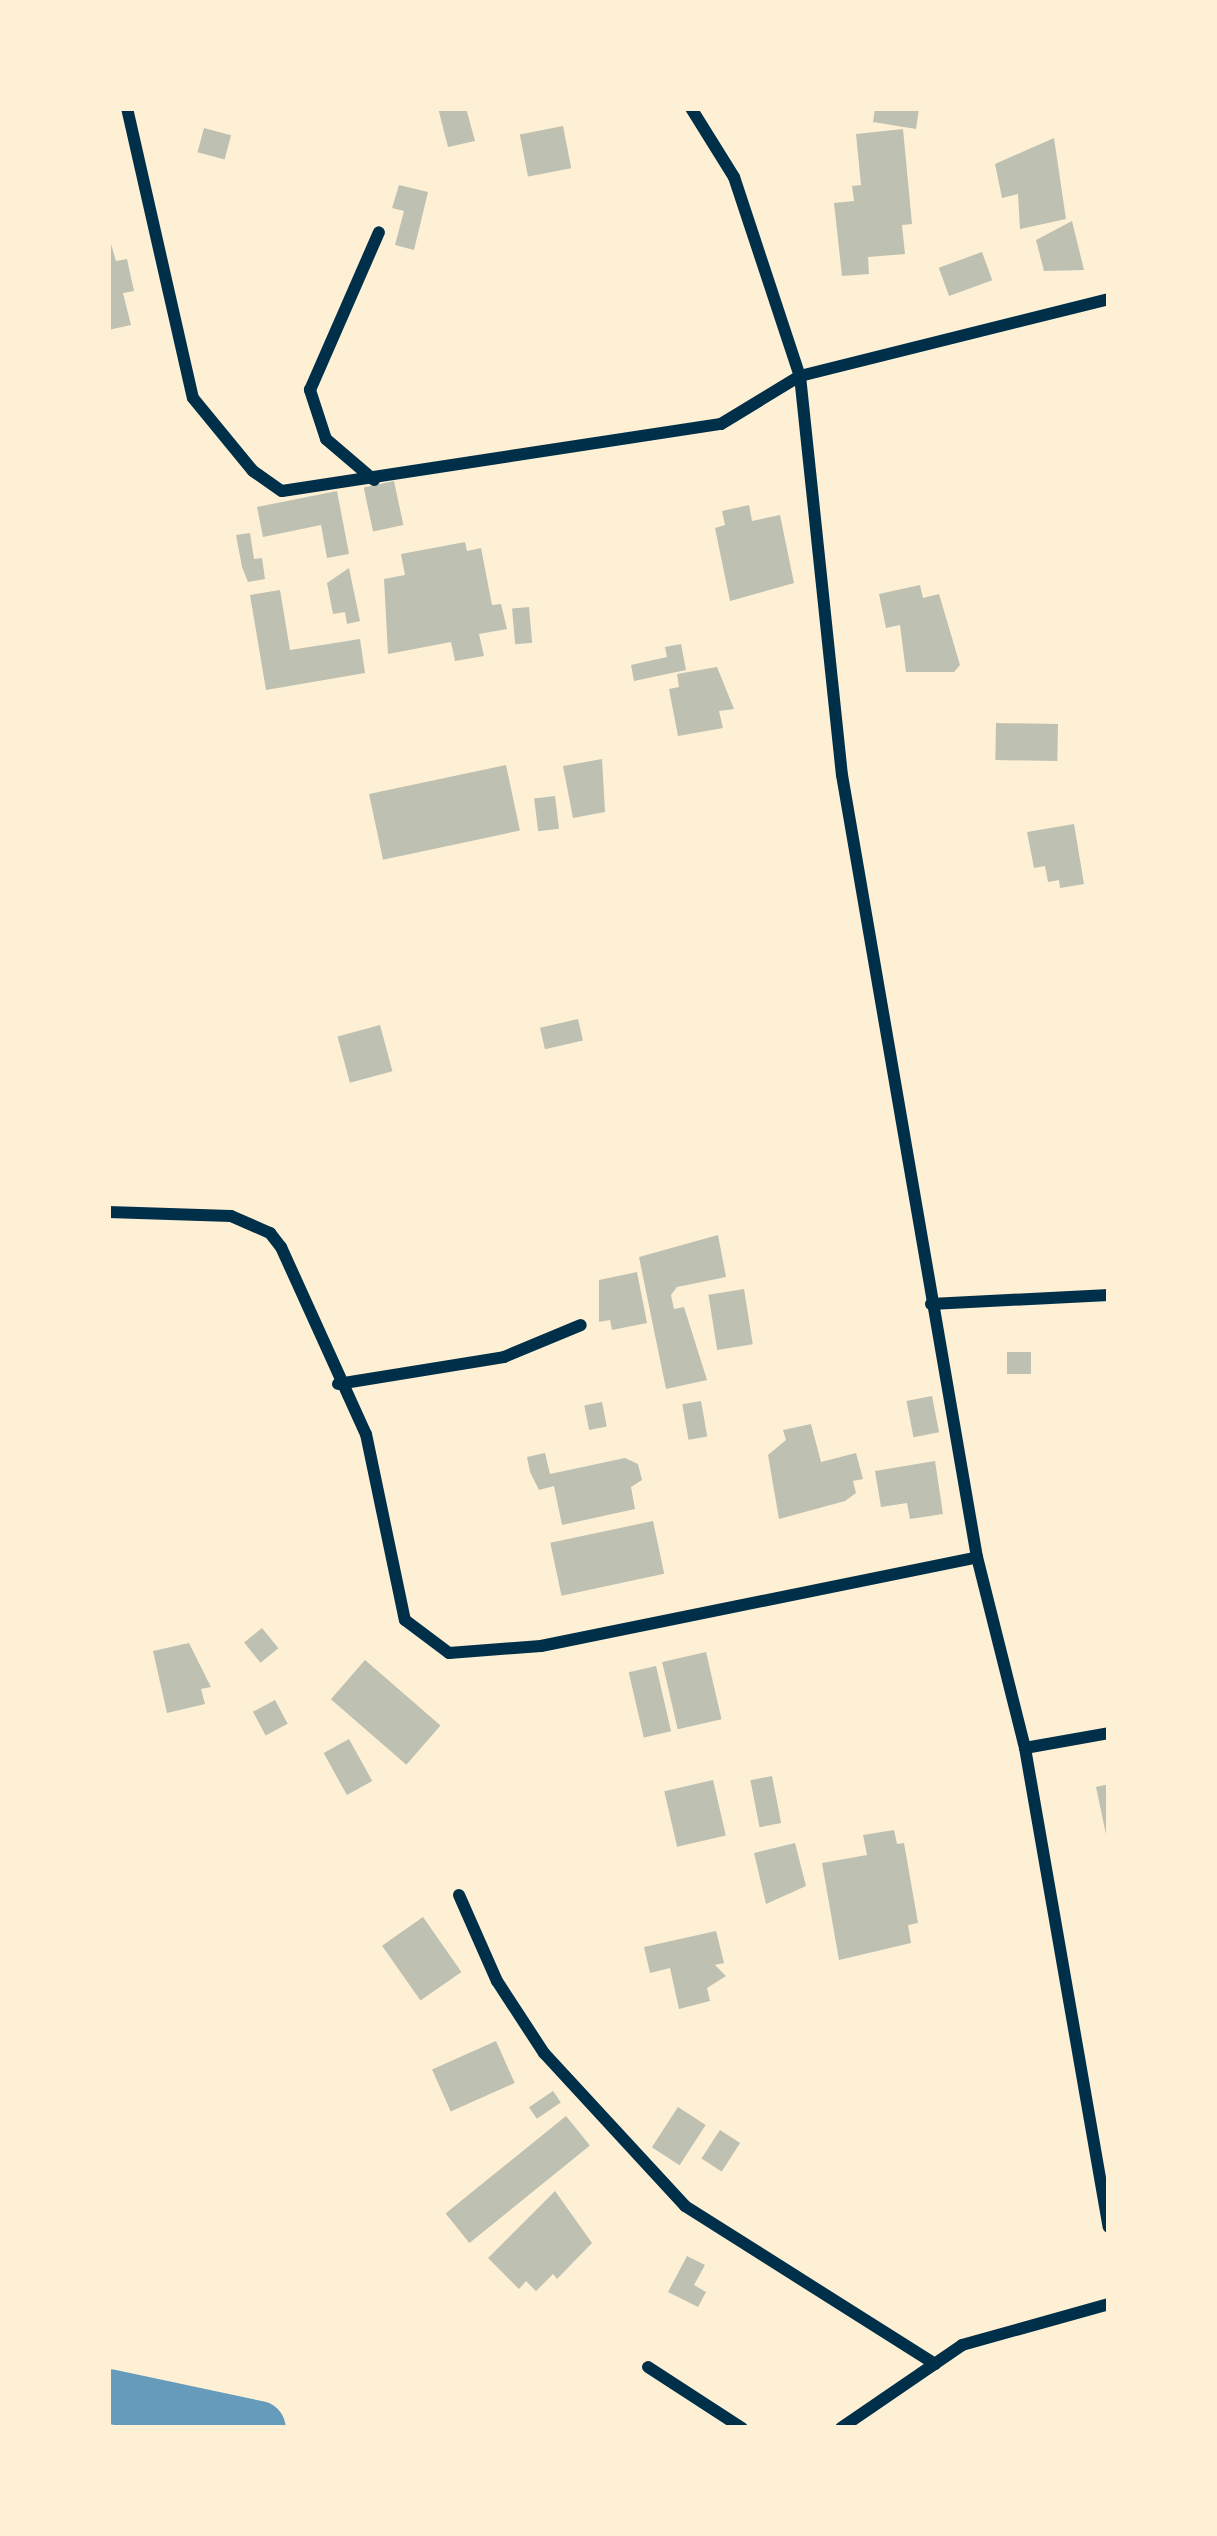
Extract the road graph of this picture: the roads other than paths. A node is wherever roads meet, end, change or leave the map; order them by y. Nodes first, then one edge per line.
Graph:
1 (127, 108) edge
2 (691, 108) edge
3 (379, 232) dead end
4 (1109, 299) edge
5 (800, 376) junction
6 (374, 480) junction
7 (108, 1212) edge
8 (1109, 1295) edge
9 (931, 1304) junction
10 (581, 1325) dead end
11 (338, 1384) junction
12 (977, 1557) junction
13 (1109, 1733) edge
14 (1025, 1748) junction
15 (459, 1895) dead end
16 (1109, 2227) edge
17 (1105, 2308) edge
18 (935, 2364) junction
19 (648, 2367) dead end
20 (742, 2428) edge
21 (841, 2428) edge

1 - 6 street
2 - 5 street
3 - 6 street
4 - 5 street
5 - 6 street
5 - 9 street
7 - 11 street
8 - 9 street
9 - 12 street
10 - 11 street
11 - 12 street
12 - 14 street
13 - 14 street
14 - 16 street
15 - 18 street
17 - 18 street
18 - 21 street
19 - 20 street

